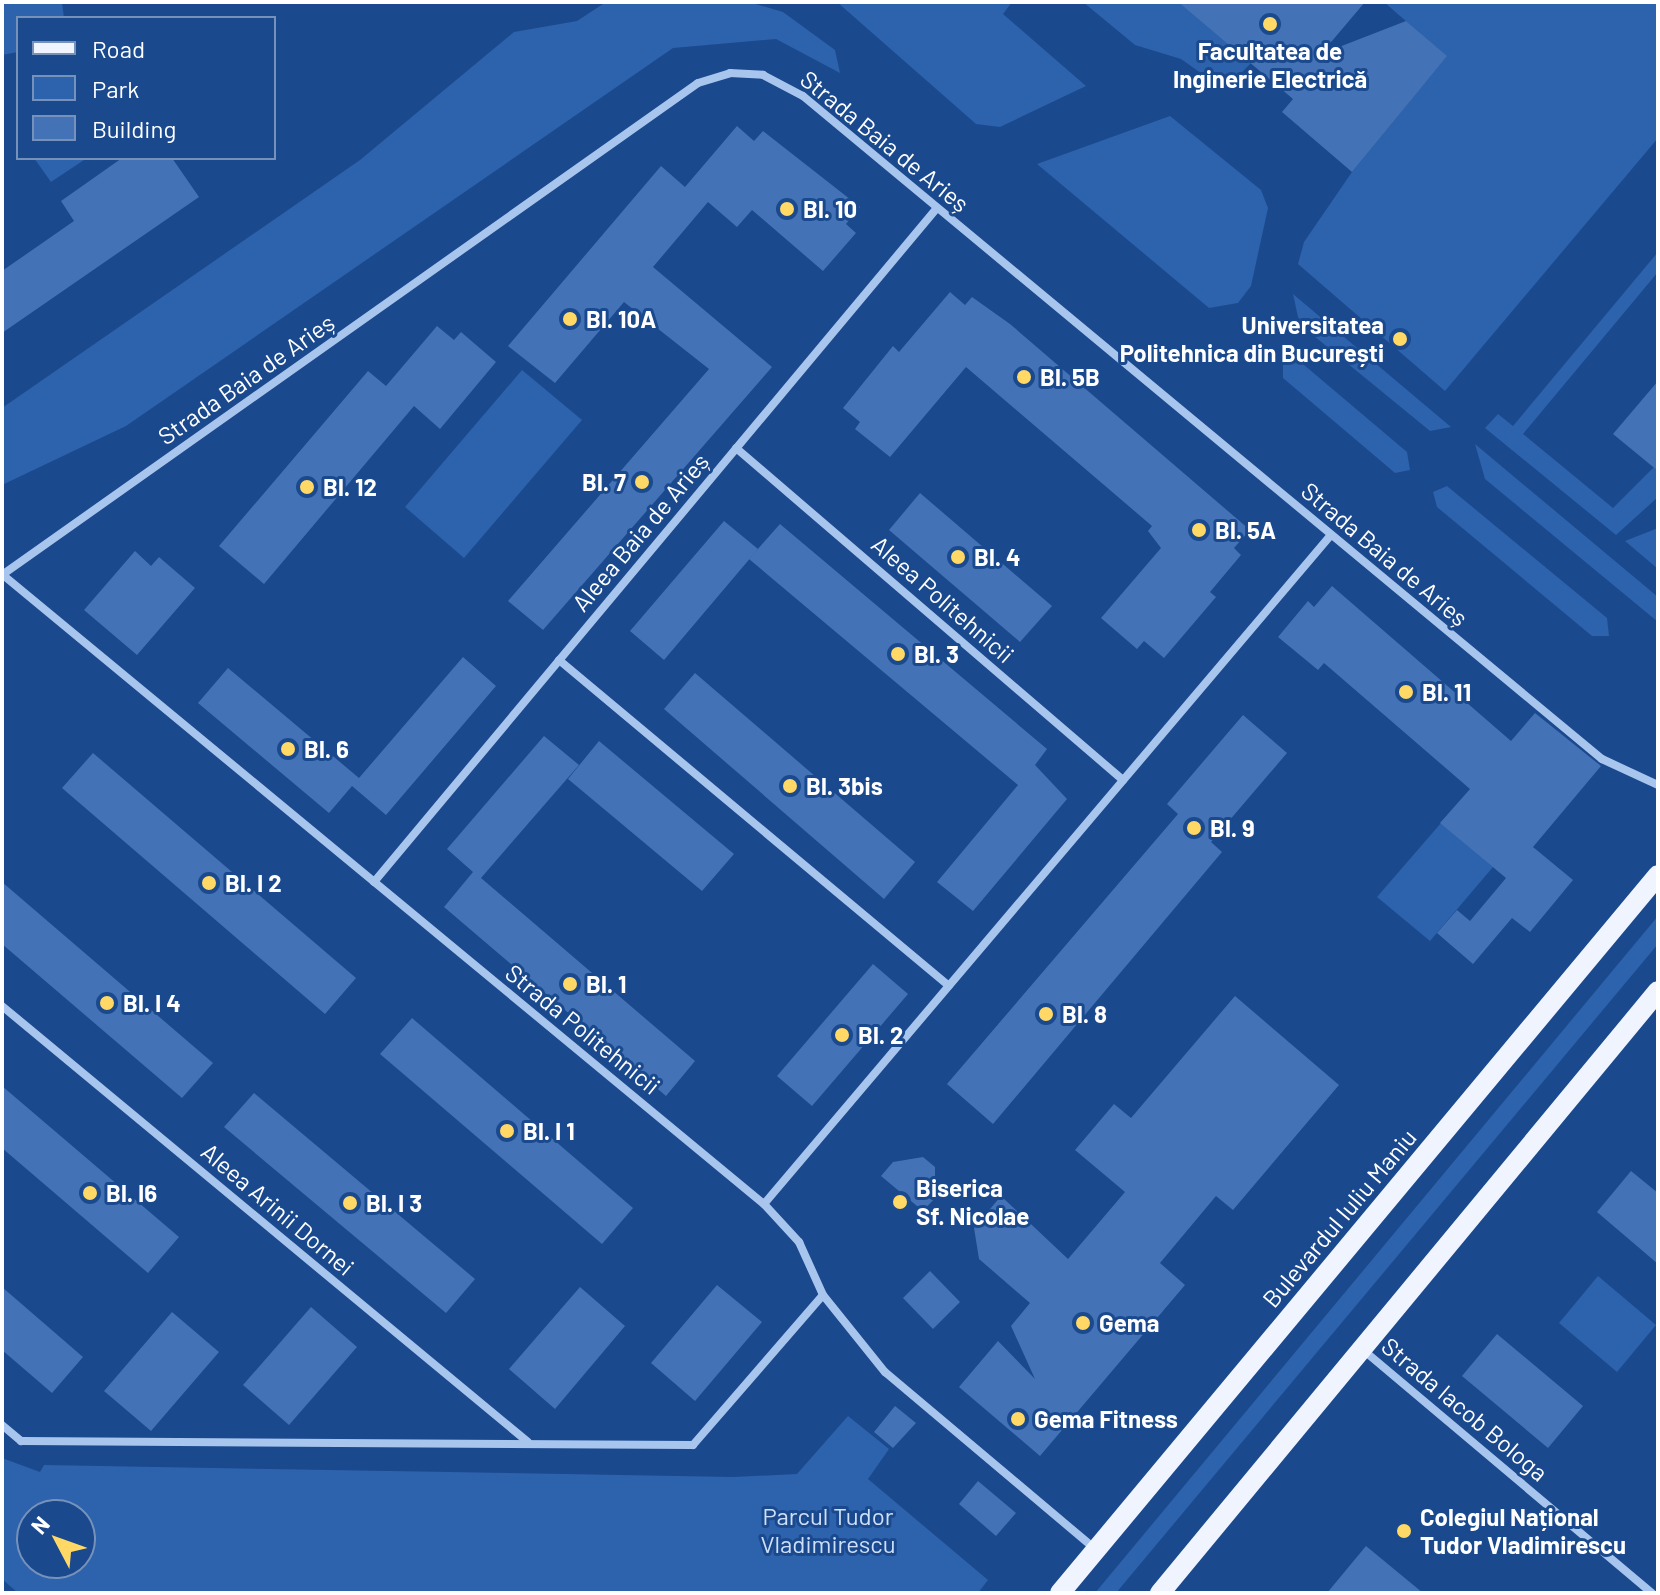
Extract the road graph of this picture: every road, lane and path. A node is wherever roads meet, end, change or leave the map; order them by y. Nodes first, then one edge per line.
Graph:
1 (937, 208) junction
2 (736, 448) junction
3 (1331, 535) junction
4 (2, 575) edge
5 (559, 660) junction
6 (1123, 780) junction
7 (1658, 785) edge
8 (1658, 875) edge
9 (374, 882) junction
10 (949, 986) junction
11 (1658, 991) edge
12 (2, 1006) edge
13 (764, 1204) junction
14 (823, 1295) junction
15 (1362, 1349) junction
16 (2, 1425) edge
17 (529, 1442) junction
18 (1096, 1550) junction
19 (1060, 1593) edge
20 (1160, 1593) edge
21 (1652, 1593) edge

1 - 2 street, Aleea Baia de Arieș
1 - 3 street, Strada Baia de Arieș
1 - 4 street, Strada Baia de Arieș
2 - 5 street, Aleea Baia de Arieș
2 - 6 street, Aleea Politehnicii
3 - 6 street
3 - 7 street, Strada Baia de Arieș
4 - 9 street, Strada Politehnicii
5 - 9 street, Aleea Baia de Arieș
5 - 10 street
6 - 10 street
8 - 18 main road, Bulevardul Iuliu Maniu
9 - 13 street, Strada Politehnicii
10 - 13 street
11 - 15 main road
12 - 17 street, Aleea Arinii Dornei
13 - 14 street, Strada Politehnicii
14 - 17 street
14 - 18 street, Strada Politehnicii
15 - 20 main road
15 - 21 street, Strada Iacob Bologa
16 - 17 street
18 - 19 main road, Bulevardul Iuliu Maniu

